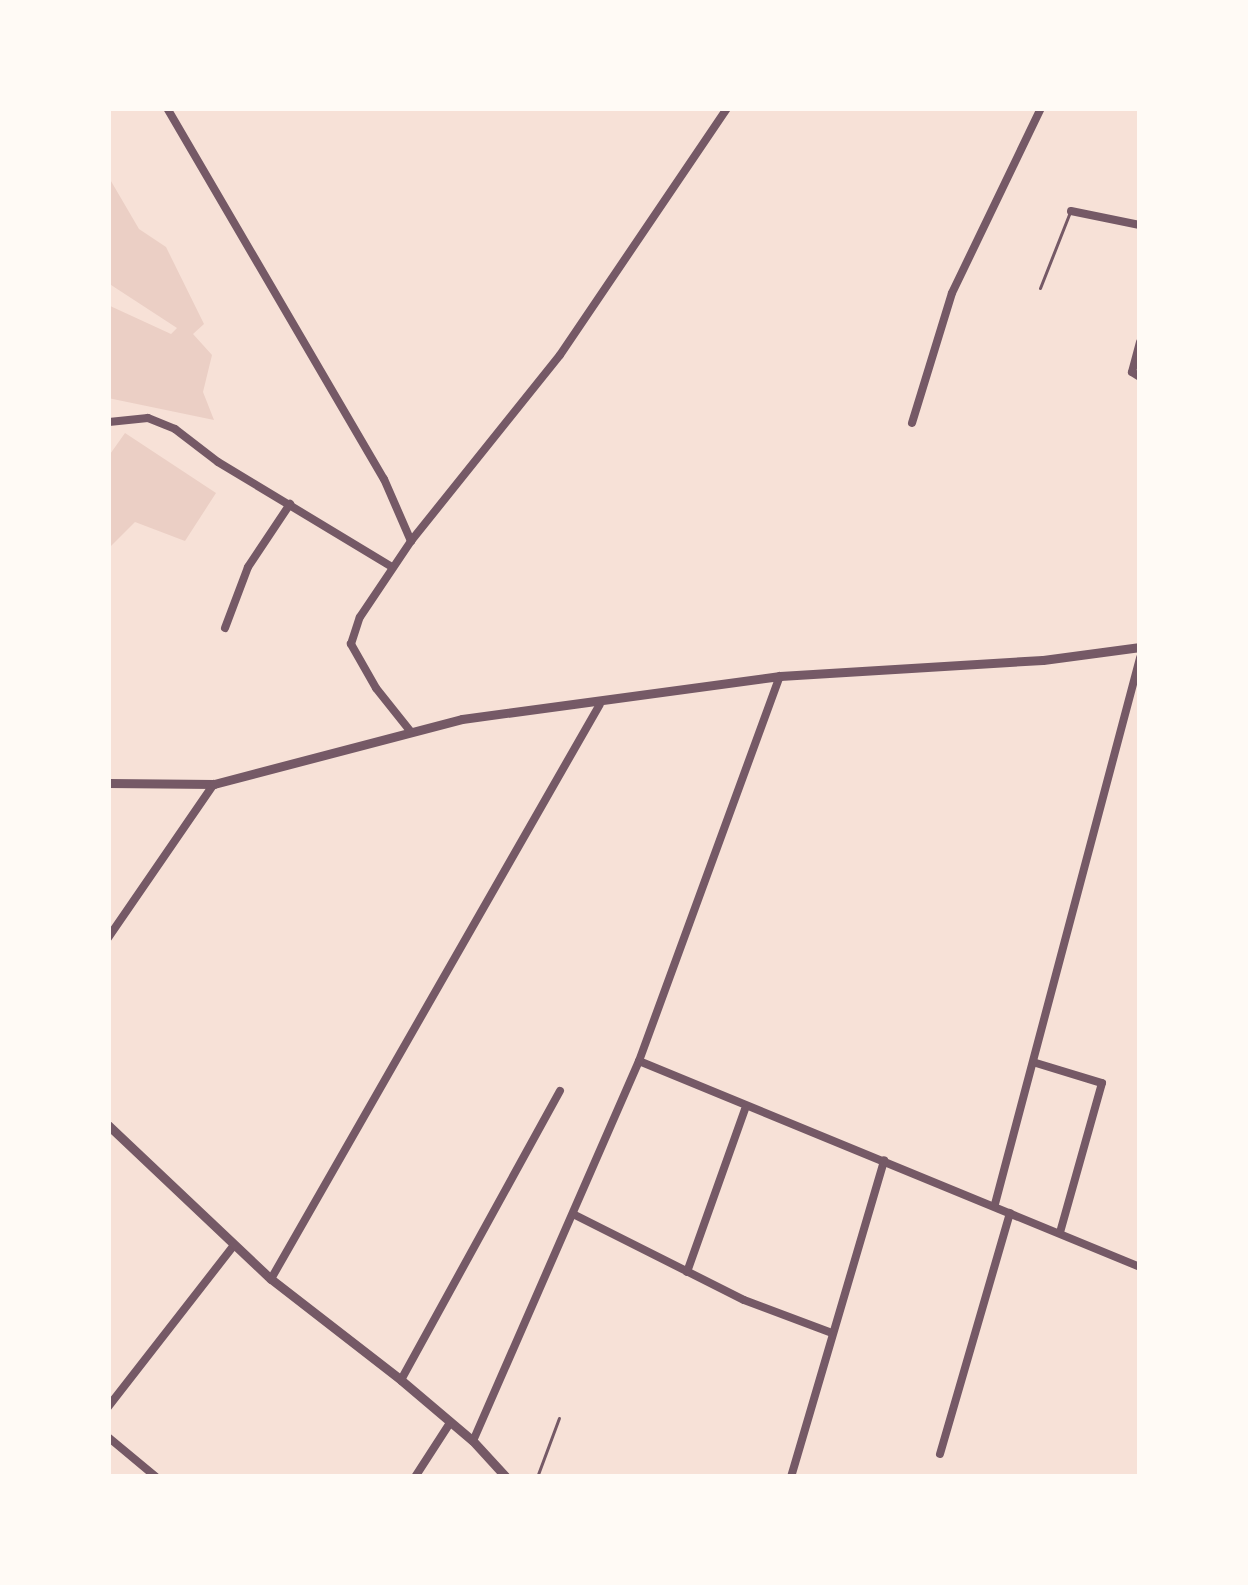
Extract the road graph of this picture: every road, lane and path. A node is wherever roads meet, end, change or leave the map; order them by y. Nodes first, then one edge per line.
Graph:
1 (167, 108) edge
2 (727, 108) edge
3 (1041, 108) edge
4 (1071, 211) joint
5 (1140, 225) edge
6 (1040, 288) dead end
7 (1140, 342) edge
8 (1140, 377) edge
9 (109, 422) edge
10 (912, 423) dead end
11 (290, 504) junction
12 (411, 541) junction
13 (392, 567) junction
14 (225, 628) dead end
15 (1140, 647) edge
16 (1140, 658) edge
17 (780, 676) junction
18 (600, 704) junction
19 (410, 732) junction
20 (108, 783) edge
21 (214, 784) junction
22 (108, 938) edge
23 (639, 1061) junction
24 (1036, 1064) junction
25 (560, 1091) dead end
26 (745, 1109) junction
27 (108, 1125) edge
28 (884, 1160) junction
29 (995, 1204) junction
30 (1010, 1213) junction
31 (573, 1214) junction
32 (1060, 1232) junction
33 (234, 1245) junction
34 (1140, 1267) edge
35 (687, 1272) junction
36 (271, 1279) junction
37 (832, 1333) junction
38 (401, 1380) junction
39 (108, 1407) edge
40 (559, 1418) dead end
41 (450, 1423) junction
42 (108, 1436) edge
43 (473, 1441) junction
44 (940, 1454) dead end
45 (156, 1477) edge
46 (415, 1477) edge
47 (506, 1477) edge
48 (537, 1477) edge
49 (791, 1477) edge

1 - 12 street
2 - 12 street
3 - 10 street
4 - 5 street
4 - 6 lane
7 - 8 street
9 - 11 street
11 - 13 street
11 - 14 street
12 - 13 street
13 - 19 street
15 - 17 street
16 - 24 street
17 - 18 street
17 - 23 street
18 - 19 street
18 - 36 street
19 - 21 street
20 - 21 street
21 - 22 street
23 - 26 street
23 - 31 street
24 - 29 street
24 - 32 street
25 - 38 street
26 - 28 street
26 - 35 street
27 - 33 street
28 - 29 street
28 - 37 street
29 - 30 street
30 - 32 street
30 - 44 street
31 - 35 street
31 - 43 street
32 - 34 street
33 - 36 street
33 - 39 street
35 - 37 street
36 - 38 street
37 - 49 street
38 - 41 street
40 - 48 lane
41 - 43 street
41 - 46 street
42 - 45 street
43 - 47 street

